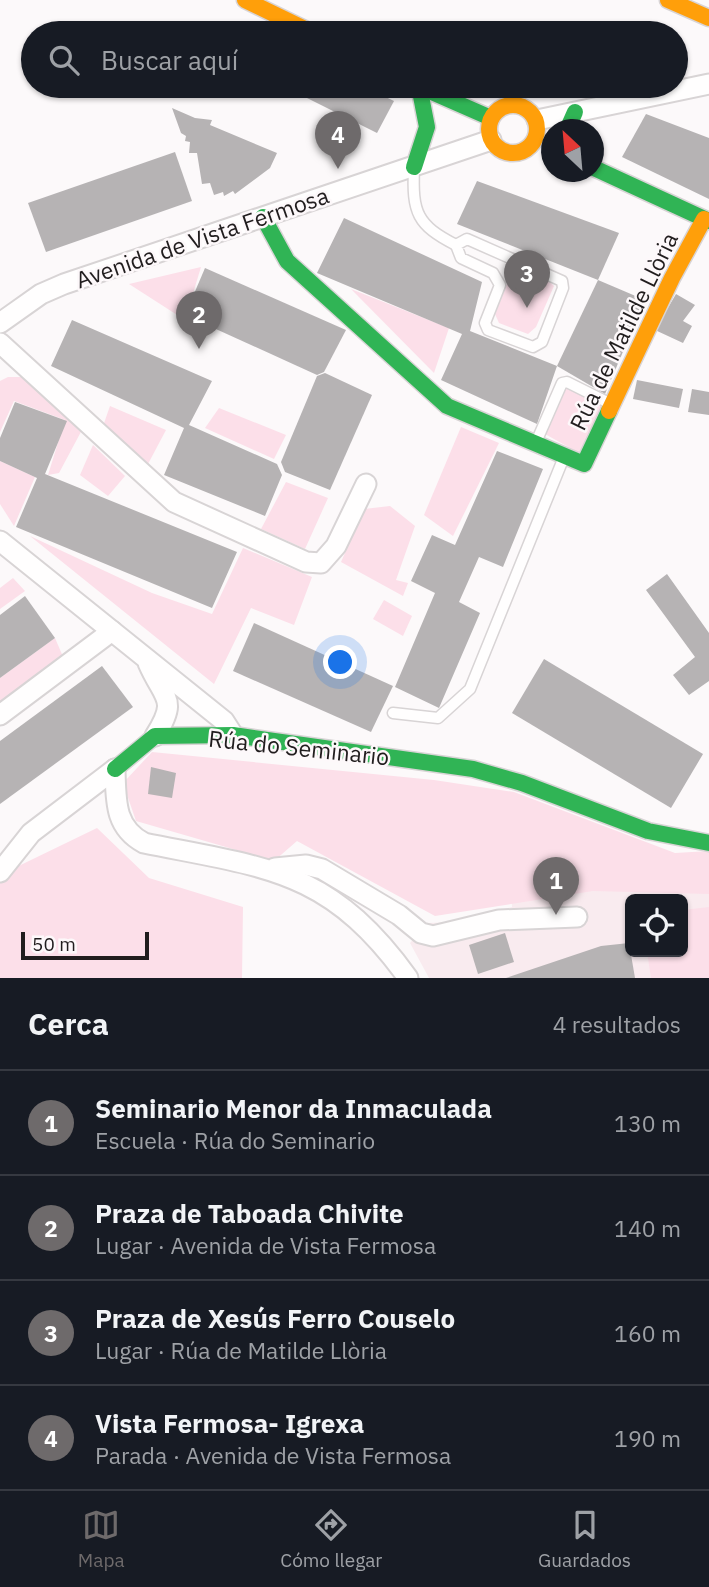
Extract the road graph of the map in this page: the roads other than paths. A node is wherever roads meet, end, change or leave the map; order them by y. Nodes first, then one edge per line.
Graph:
1 (245, 0) edge
2 (668, 0) edge
3 (709, 18) edge
4 (288, 21) edge
5 (709, 84) edge
6 (688, 90) edge
7 (422, 98) edge
8 (445, 98) edge
9 (657, 98) edge
10 (491, 118) junction
11 (578, 119) edge
12 (537, 120) junction
13 (541, 120) edge
14 (491, 140) junction
15 (534, 142) junction
16 (541, 145) edge
17 (414, 167) junction
18 (604, 173) edge
19 (263, 217) junction
20 (706, 220) edge
21 (456, 245) junction
22 (0, 323) edge
23 (0, 343) edge
24 (613, 404) junction
25 (535, 445) junction
26 (564, 456) junction
27 (366, 484) dead end
28 (0, 541) edge
29 (112, 631) junction
30 (146, 659) junction
31 (393, 713) dead end
32 (0, 715) edge
33 (233, 735) junction
34 (155, 736) junction
35 (115, 769) junction
36 (709, 844) edge
37 (271, 868) junction
38 (0, 872) edge
39 (577, 918) dead end
40 (408, 978) edge

1 - 4 main road
2 - 3 main road
5 - 6 street
7 - 17 main road
8 - 10 main road
9 - 11 street
10 - 12 main road
10 - 14 main road
12 - 13 street
12 - 15 main road
14 - 15 main road
14 - 17 street, Avenida de Vista Fermosa
15 - 16 main road
17 - 19 street, Avenida de Vista Fermosa
17 - 21 lane
18 - 20 main road
19 - 22 street, Avenida de Vista Fermosa
19 - 25 main road
20 - 24 main road, Rúa de Matilde Llòria
21 - 21 lane
23 - 27 street
24 - 25 lane
24 - 26 main road, Rúa de Matilde Llòria
25 - 26 main road
26 - 31 lane
28 - 29 street
29 - 30 street
29 - 32 street
30 - 33 street
30 - 34 street
33 - 34 main road, Rúa do Seminario
33 - 36 main road, Rúa do Seminario
34 - 35 main road
35 - 37 street
35 - 38 street
37 - 39 street
37 - 40 street

